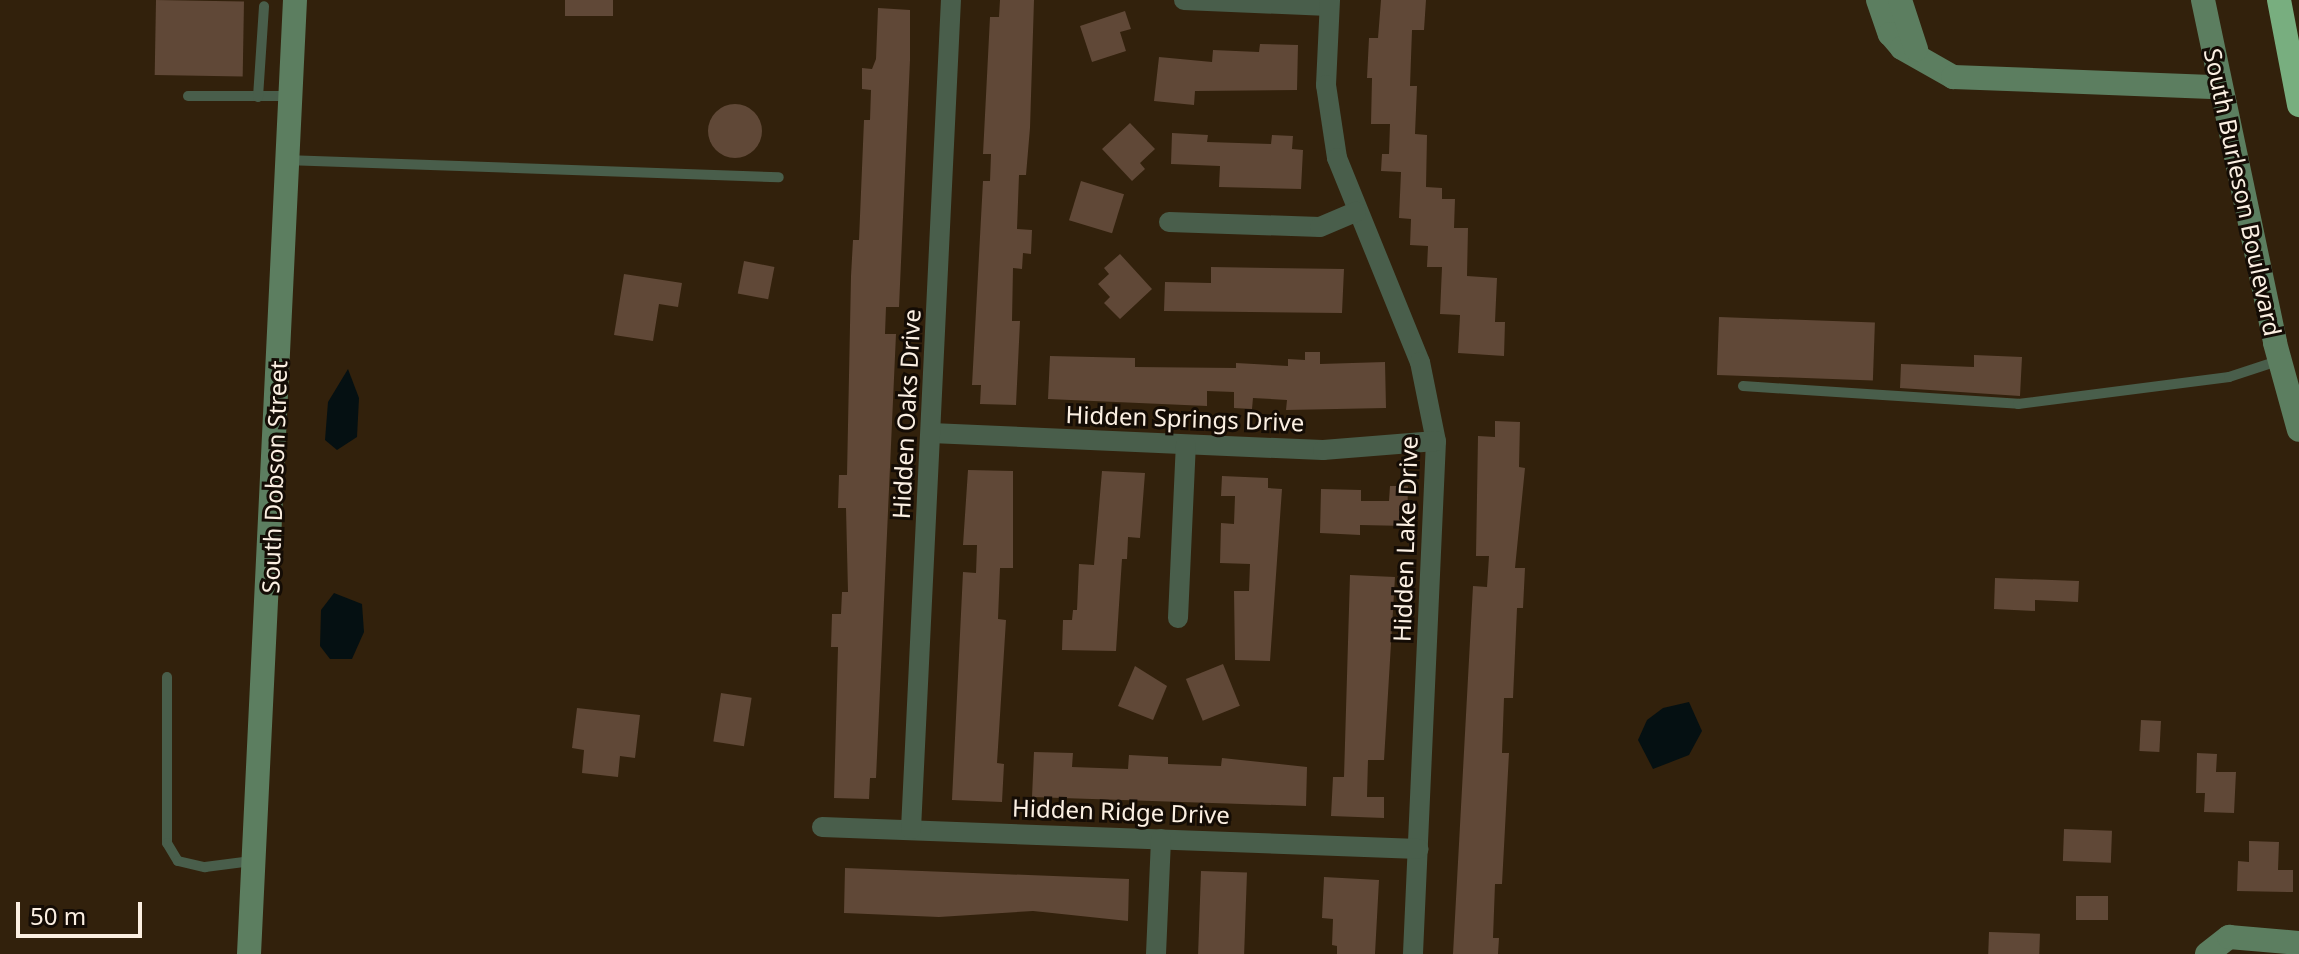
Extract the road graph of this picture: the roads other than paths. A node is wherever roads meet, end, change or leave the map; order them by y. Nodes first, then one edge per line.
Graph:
1 (295, 0) edge
2 (951, 0) edge
3 (1184, 0) edge
4 (1865, 0) edge
5 (1878, 0) edge
6 (1900, 0) edge
7 (2203, 0) edge
8 (2279, 0) edge
9 (1330, 3) edge
10 (264, 6) dead end
11 (1890, 34) junction
12 (1925, 65) junction
13 (2218, 87) junction
14 (188, 96) dead end
15 (289, 96) junction
16 (258, 97) junction
17 (2299, 105) edge
18 (285, 160) junction
19 (779, 177) dead end
20 (1356, 212) junction
21 (1169, 222) dead end
22 (2280, 360) junction
23 (1743, 386) dead end
24 (2299, 430) edge
25 (931, 433) junction
26 (1436, 441) junction
27 (1186, 445) junction
28 (1178, 618) dead end
29 (167, 677) dead end
30 (822, 827) dead end
31 (911, 829) junction
32 (1161, 839) junction
33 (1419, 849) junction
34 (255, 861) junction
35 (2299, 943) edge
36 (249, 954) edge
37 (1156, 954) edge
38 (1413, 954) edge
39 (2207, 954) edge

1 - 15 street, South Dobson Street
2 - 25 street, Hidden Oaks Drive
3 - 9 street
4 - 11 street
5 - 11 street
6 - 12 street
7 - 13 street, South Burleson Boulevard
8 - 17 highway
9 - 20 street, Hidden Lake Drive
10 - 16 lane
11 - 12 street
12 - 13 street
13 - 22 street, South Burleson Boulevard
14 - 16 lane
15 - 16 lane
15 - 18 street, South Dobson Street
18 - 19 lane
18 - 34 street, South Dobson Street
20 - 21 street
20 - 26 street, Hidden Lake Drive
22 - 23 lane
22 - 24 street, South Burleson Boulevard
25 - 27 street, Hidden Springs Drive
25 - 31 street, Hidden Oaks Drive
26 - 27 street, Hidden Springs Drive
26 - 33 street, Hidden Lake Drive
27 - 28 street
29 - 34 lane
30 - 31 street, Hidden Ridge Drive
31 - 32 street, Hidden Ridge Drive
32 - 33 street, Hidden Ridge Drive
32 - 37 street
33 - 38 street, Hidden Lake Drive
34 - 36 street, South Dobson Street
35 - 39 street

